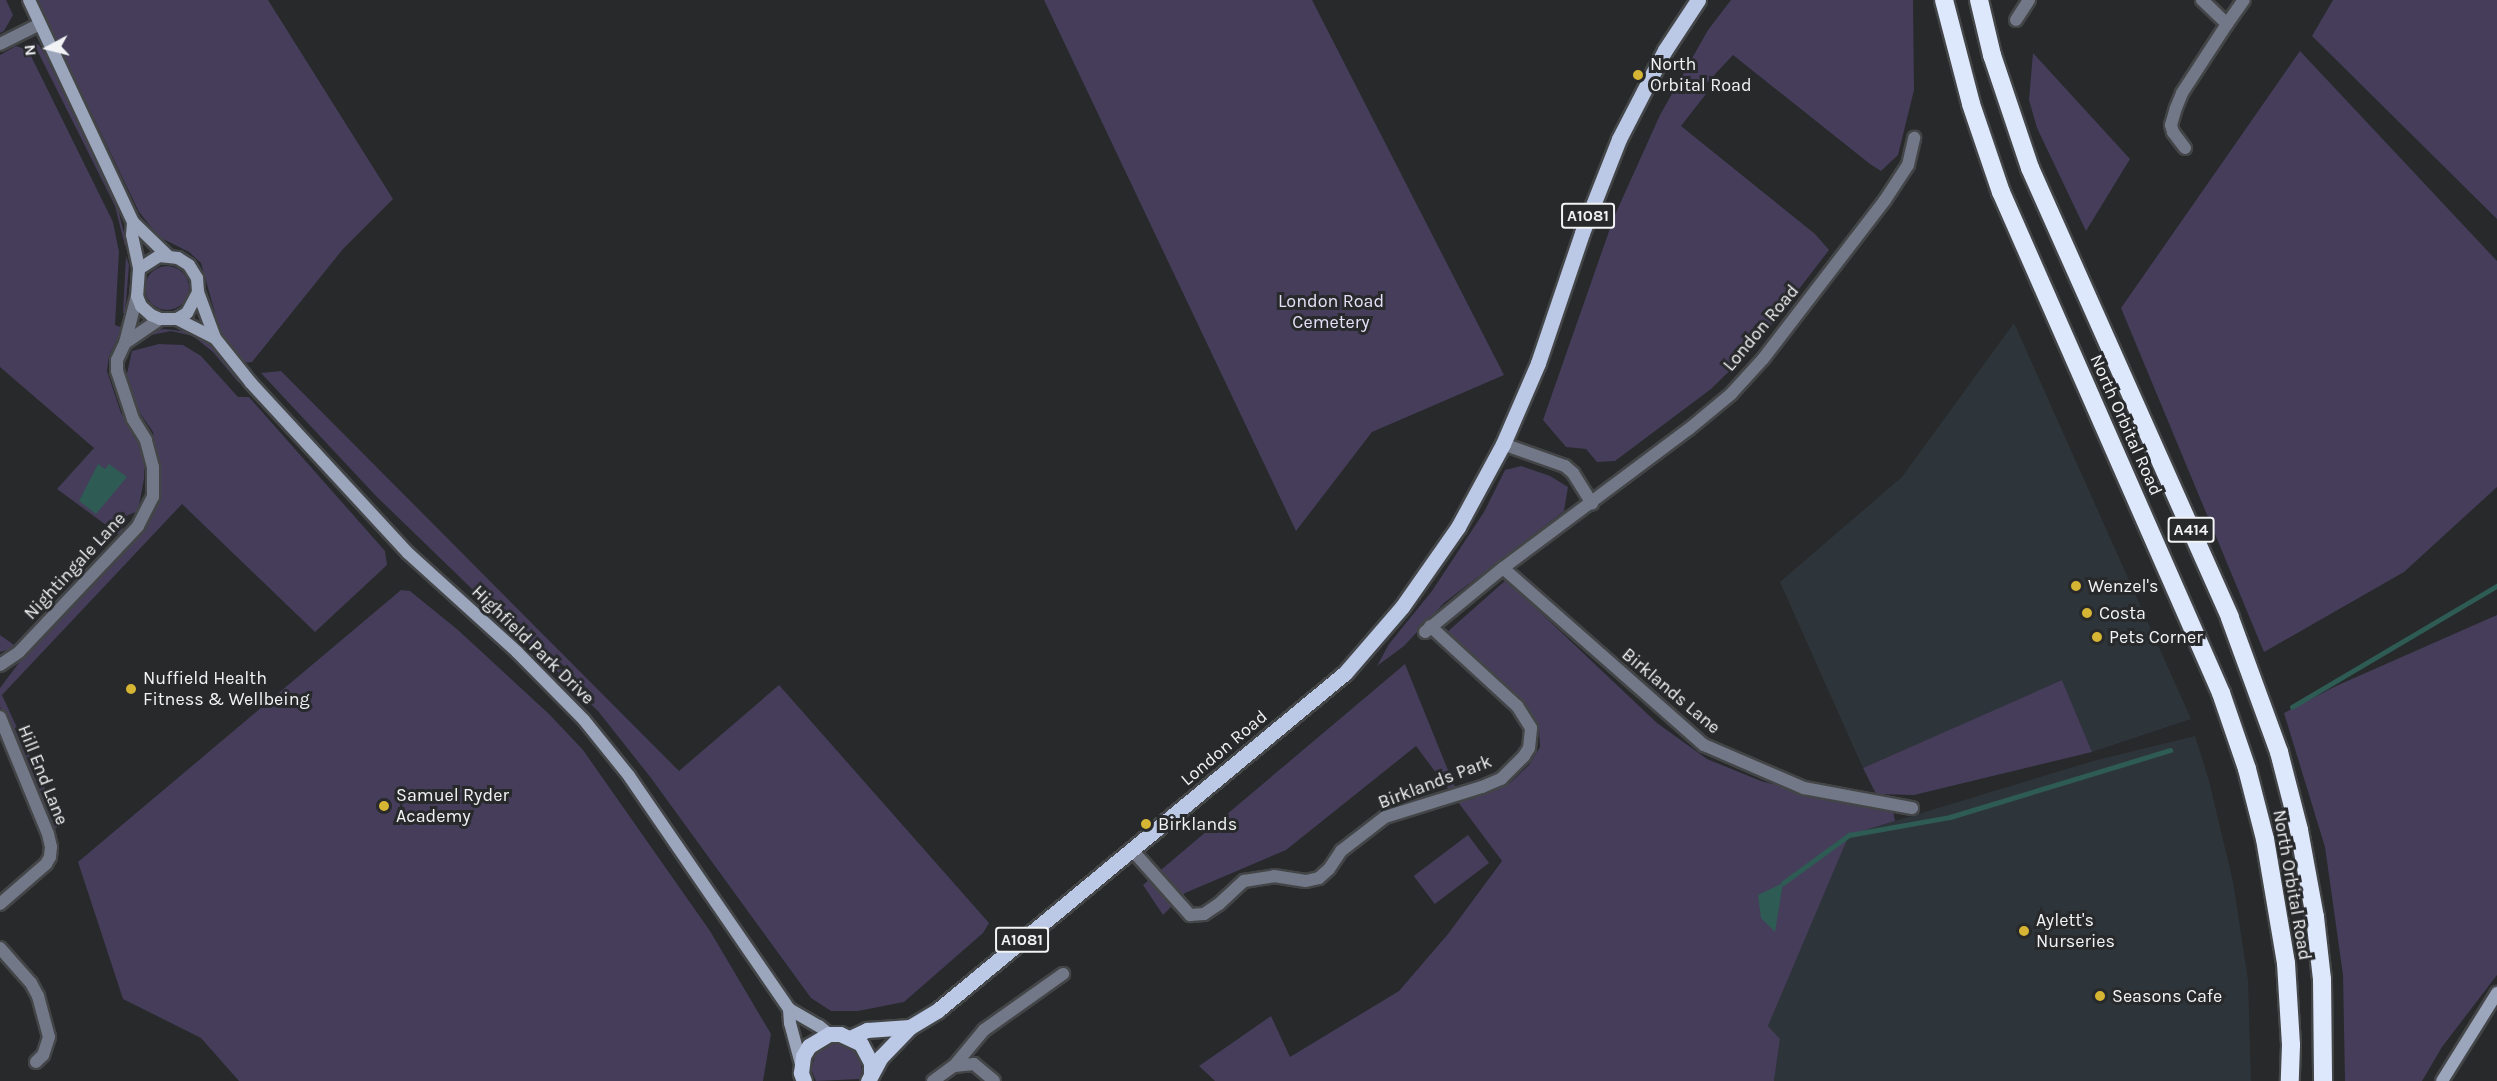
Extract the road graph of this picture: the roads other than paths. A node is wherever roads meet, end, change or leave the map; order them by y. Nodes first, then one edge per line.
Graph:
1 (29, 0) edge
2 (1698, 0) edge
3 (1944, 0) edge
4 (1979, 0) edge
5 (2029, 0) edge
6 (2202, 0) edge
7 (2244, 0) edge
8 (2016, 20) dead end
9 (40, 24) junction
10 (2227, 24) junction
11 (0, 44) edge
12 (1914, 138) dead end
13 (2185, 148) dead end
14 (133, 222) junction
15 (168, 256) junction
16 (140, 269) junction
17 (198, 292) junction
18 (137, 296) junction
19 (177, 319) junction
20 (160, 320) junction
21 (215, 338) junction
22 (125, 344) junction
23 (1503, 444) junction
24 (1592, 504) junction
25 (1503, 568) junction
26 (1427, 629) joint
27 (0, 665) edge
28 (0, 717) edge
29 (1912, 808) dead end
30 (1132, 851) junction
31 (0, 904) edge
32 (0, 948) edge
33 (1063, 974) dead end
34 (2497, 993) edge
35 (789, 1009) junction
36 (910, 1027) junction
37 (828, 1034) junction
38 (852, 1037) junction
39 (36, 1062) dead end
40 (801, 1064) junction
41 (954, 1066) junction
42 (869, 1078) edge
43 (804, 1081) edge
44 (933, 1081) edge
45 (994, 1081) edge
46 (2290, 1081) edge
47 (2323, 1081) edge
48 (2442, 1081) edge

1 - 9 street, Highfield Park Drive
2 - 23 main road, London Road / A1081
3 - 46 highway, North Orbital Road / A414
4 - 47 highway, North Orbital Road / A414
5 - 8 street
6 - 10 street
7 - 10 street
9 - 11 street
9 - 14 street, Highfield Park Drive
10 - 13 street
12 - 24 street, London Road
14 - 15 street, Highfield Park Drive
14 - 16 street, Highfield Park Drive
15 - 16 street
15 - 17 street, Highfield Park Drive
16 - 18 street, Highfield Park Drive
17 - 19 street
17 - 21 street, Highfield Park Drive
18 - 20 street
18 - 22 street, Nightingale Lane
19 - 20 street, Highfield Park Drive
19 - 21 street, Highfield Park Drive
20 - 22 street
21 - 35 street, Highfield Park Drive
22 - 27 street, Nightingale Lane
23 - 24 street
23 - 30 main road, London Road / A1081
24 - 25 street, London Road
25 - 26 street, London Road
25 - 29 street, Birklands Lane
26 - 30 street, Birklands Park
28 - 31 street, Hill End Lane
30 - 36 main road, London Road / A1081
32 - 39 street
33 - 41 street
34 - 48 street
35 - 37 street, Highfield Park Drive
35 - 40 street, Highfield Park Drive
36 - 38 main road, London Road / A1081
36 - 42 main road, London Road / A1081
37 - 38 main road, London Road / A1081
37 - 40 main road
38 - 42 main road, London Road / A1081
40 - 43 main road
41 - 44 street
41 - 45 street

